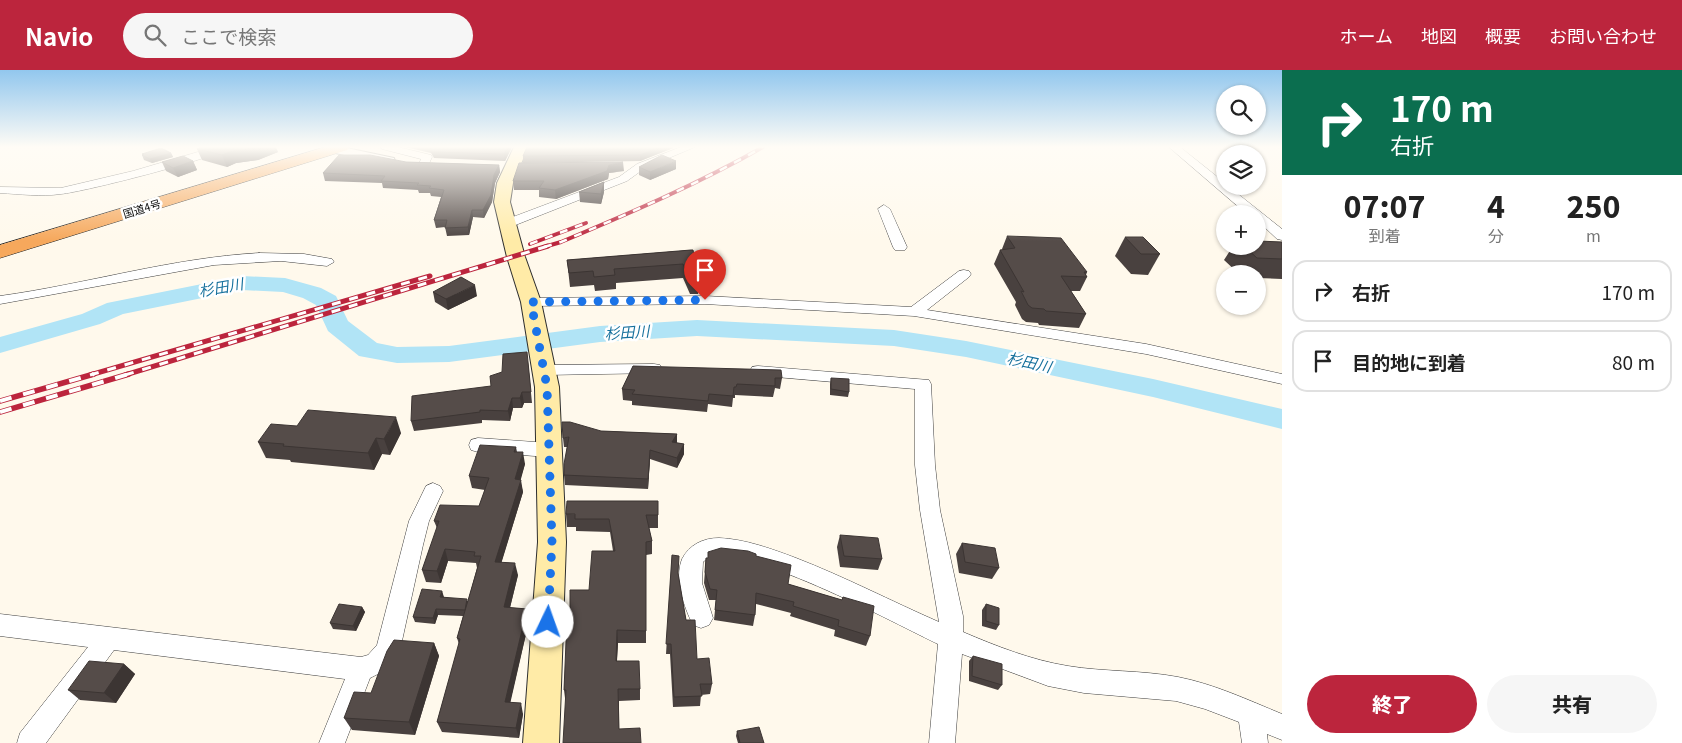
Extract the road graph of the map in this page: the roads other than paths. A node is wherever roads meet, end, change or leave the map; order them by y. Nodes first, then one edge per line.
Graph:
1 (116, 178) edge
2 (225, 178) edge
3 (233, 178) edge
4 (504, 178) edge
5 (624, 178) edge
6 (1212, 178) edge
7 (0, 190) edge
8 (1244, 205) edge
9 (884, 209) dead end
10 (509, 223) junction
11 (1266, 223) edge
12 (1282, 236) edge
13 (0, 244) edge
14 (900, 247) dead end
15 (0, 252) edge
16 (327, 262) dead end
17 (964, 274) dead end
18 (0, 300) edge
19 (531, 304) junction
20 (914, 312) junction
21 (544, 367) junction
22 (669, 368) edge
23 (740, 370) edge
24 (1282, 378) edge
25 (478, 445) edge
26 (549, 450) junction
27 (433, 491) dead end
28 (701, 618) dead end
29 (0, 625) edge
30 (110, 638) junction
31 (950, 638) junction
32 (360, 669) junction
33 (1251, 715) junction
34 (1282, 727) edge
35 (30, 743) edge
36 (332, 743) edge
37 (541, 743) edge
38 (942, 743) edge
39 (1255, 743) edge

1 - 7 street
2 - 13 highway, 国道4号
3 - 15 highway, 国道4号
4 - 10 main road
5 - 10 street
6 - 8 street
9 - 14 street
10 - 19 main road
11 - 12 street
16 - 18 street
17 - 20 street
19 - 20 street
19 - 21 main road
20 - 24 street
21 - 22 street
21 - 26 main road
23 - 31 street
25 - 26 street
26 - 37 main road
27 - 32 street
28 - 31 street
29 - 30 street
30 - 32 street
30 - 35 street
31 - 33 street
31 - 38 street
32 - 36 street
33 - 34 street
33 - 39 street

